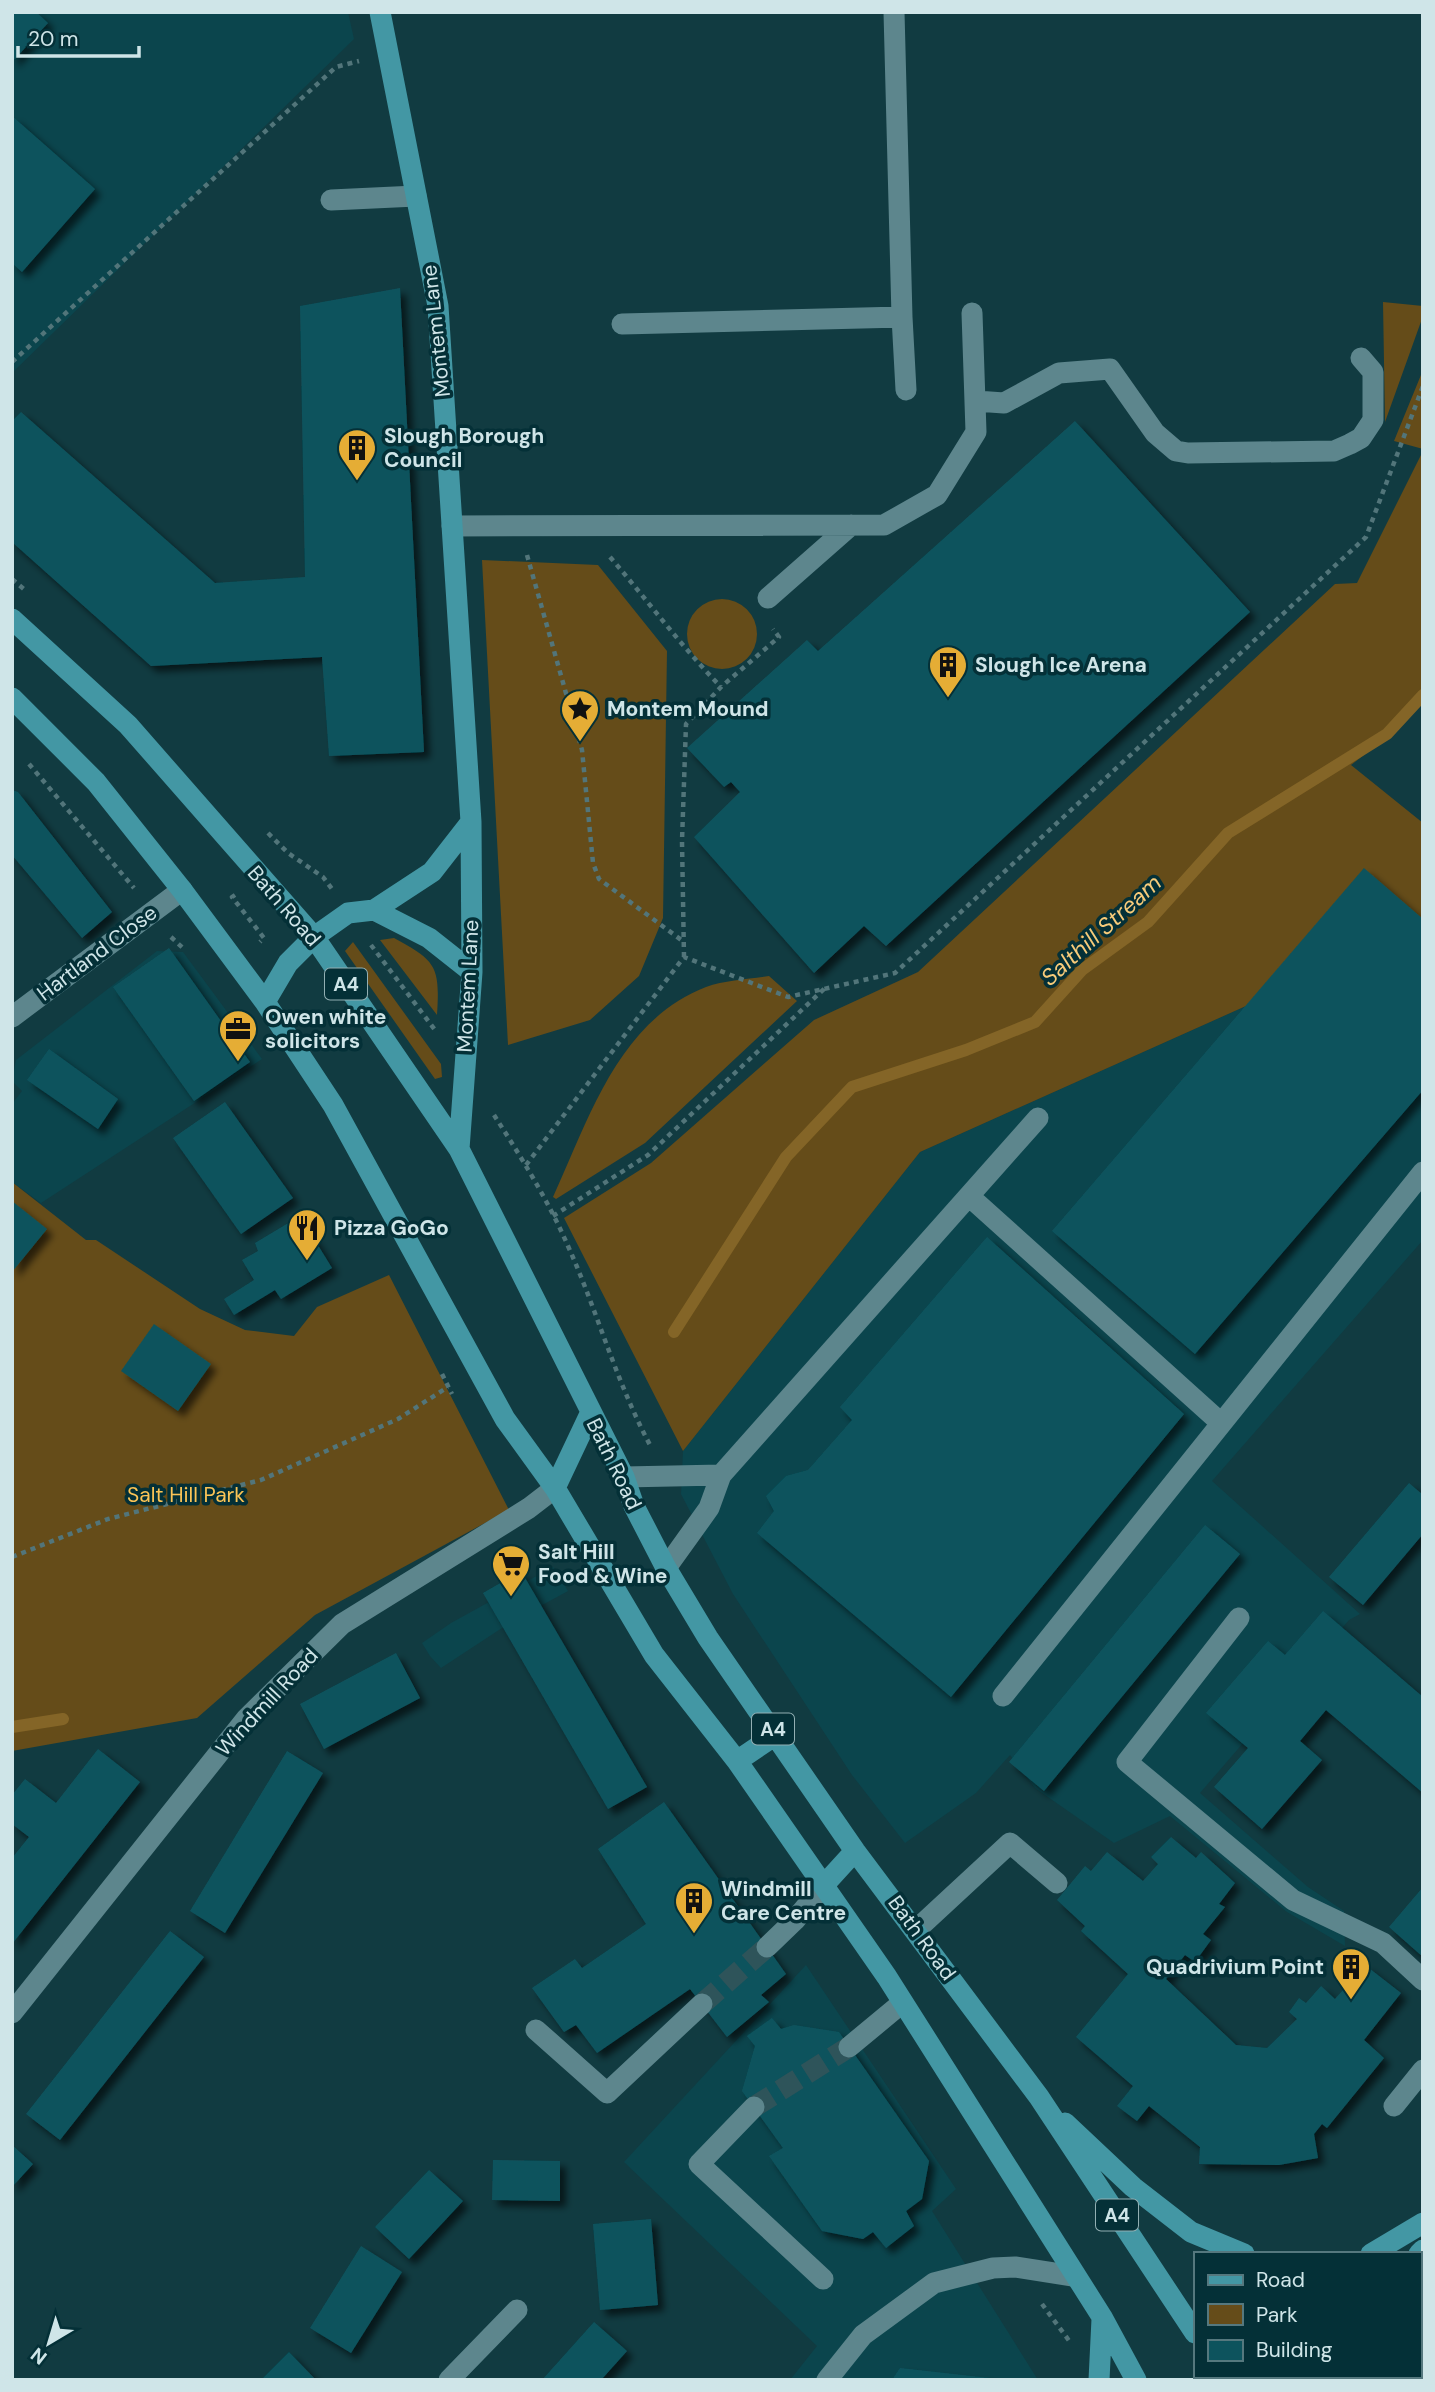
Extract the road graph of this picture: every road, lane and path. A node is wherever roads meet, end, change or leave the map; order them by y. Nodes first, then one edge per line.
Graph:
1 (380, 12) edge
2 (894, 12) edge
3 (387, 53) junction
4 (416, 196) junction
5 (331, 200) dead end
6 (972, 313) dead end
7 (901, 317) junction
8 (622, 324) dead end
9 (1361, 358) dead end
10 (12, 362) edge
11 (1423, 386) edge
12 (906, 390) dead end
13 (976, 401) junction
14 (582, 525) junction
15 (851, 525) junction
16 (452, 526) junction
17 (507, 526) junction
18 (768, 598) joint
19 (12, 619) edge
20 (721, 687) junction
21 (12, 698) edge
22 (23, 757) dead end
23 (471, 822) junction
24 (133, 888) dead end
25 (182, 890) junction
26 (374, 910) junction
27 (348, 913) junction
28 (314, 936) junction
29 (684, 942) junction
30 (684, 957) junction
31 (472, 972) junction
32 (826, 988) junction
33 (265, 1002) junction
34 (12, 1017) edge
35 (464, 1071) junction
36 (1038, 1118) dead end
37 (459, 1149) junction
38 (526, 1165) junction
39 (1423, 1172) edge
40 (970, 1197) junction
41 (553, 1216) junction
42 (448, 1387) dead end
43 (590, 1414) junction
44 (1221, 1423) junction
45 (721, 1475) junction
46 (670, 1477) junction
47 (624, 1478) junction
48 (555, 1488) junction
49 (12, 1557) edge
50 (666, 1567) junction
51 (1239, 1618) dead end
52 (1003, 1696) dead end
53 (776, 1734) junction
54 (737, 1761) junction
55 (855, 1851) junction
56 (1056, 1883) dead end
57 (824, 1885) junction
58 (916, 1930) junction
59 (766, 1947) tunnel mouth
60 (1423, 1980) edge
61 (902, 2003) junction
62 (702, 2004) tunnel mouth
63 (12, 2013) edge
64 (536, 2029) dead end
65 (849, 2047) tunnel mouth
66 (1423, 2070) edge
67 (1038, 2097) junction
68 (1394, 2106) dead end
69 (754, 2107) tunnel mouth
70 (1423, 2223) edge
71 (1239, 2252) edge
72 (1374, 2252) edge
73 (1015, 2266) junction
74 (1073, 2276) junction
75 (823, 2279) dead end
76 (517, 2310) dead end
77 (1102, 2317) junction
78 (1194, 2331) edge
79 (1072, 2345) dead end
80 (449, 2380) edge
81 (827, 2380) edge
82 (1099, 2380) edge
83 (1136, 2380) edge

1 - 3 main road, Montem Lane
2 - 7 street
3 - 4 main road, Montem Lane
3 - 10 path
4 - 5 street
4 - 16 main road, Montem Lane
6 - 13 street
7 - 8 street
7 - 12 street
9 - 13 street
11 - 32 path
13 - 15 street
14 - 15 street
14 - 17 street
14 - 20 path
15 - 18 street
16 - 17 street
16 - 23 main road, Montem Lane
17 - 29 path
18 - 20 path
19 - 28 main road, Bath Road / A4
20 - 29 path
21 - 25 main road, A4
22 - 24 path
23 - 26 main road
23 - 31 main road, Montem Lane
25 - 33 main road, A4
25 - 34 street, Hartland Close
26 - 27 main road
26 - 31 main road
27 - 28 main road
27 - 35 path
28 - 33 main road
28 - 37 main road, Bath Road / A4
29 - 30 path
30 - 32 path
30 - 38 path
31 - 35 main road, Montem Lane
32 - 41 path
33 - 48 main road, A4
35 - 37 main road, Montem Lane
35 - 38 path
36 - 40 street
37 - 43 main road, Bath Road / A4
38 - 41 path
39 - 44 street
40 - 44 street
40 - 45 street
41 - 46 path
42 - 49 path
43 - 47 main road, Bath Road / A4
43 - 48 main road
44 - 52 street
45 - 46 street
45 - 50 street
46 - 47 street
47 - 50 main road, Bath Road / A4
48 - 54 main road, A4
48 - 63 street, Windmill Road
50 - 53 main road, Bath Road / A4
51 - 60 street
53 - 54 main road
53 - 55 main road, Bath Road / A4
54 - 57 main road, A4
55 - 57 main road
55 - 58 main road, Bath Road / A4
56 - 58 street
57 - 59 street
57 - 61 main road, A4
58 - 67 main road, Bath Road / A4
61 - 65 street
61 - 74 main road, A4
62 - 64 street
66 - 68 street
67 - 71 main road
67 - 78 main road, Bath Road / A4
69 - 75 street
70 - 72 main road
73 - 74 street
73 - 79 path
73 - 81 street
74 - 77 main road, A4
76 - 80 street
77 - 82 main road
77 - 83 main road, A4

